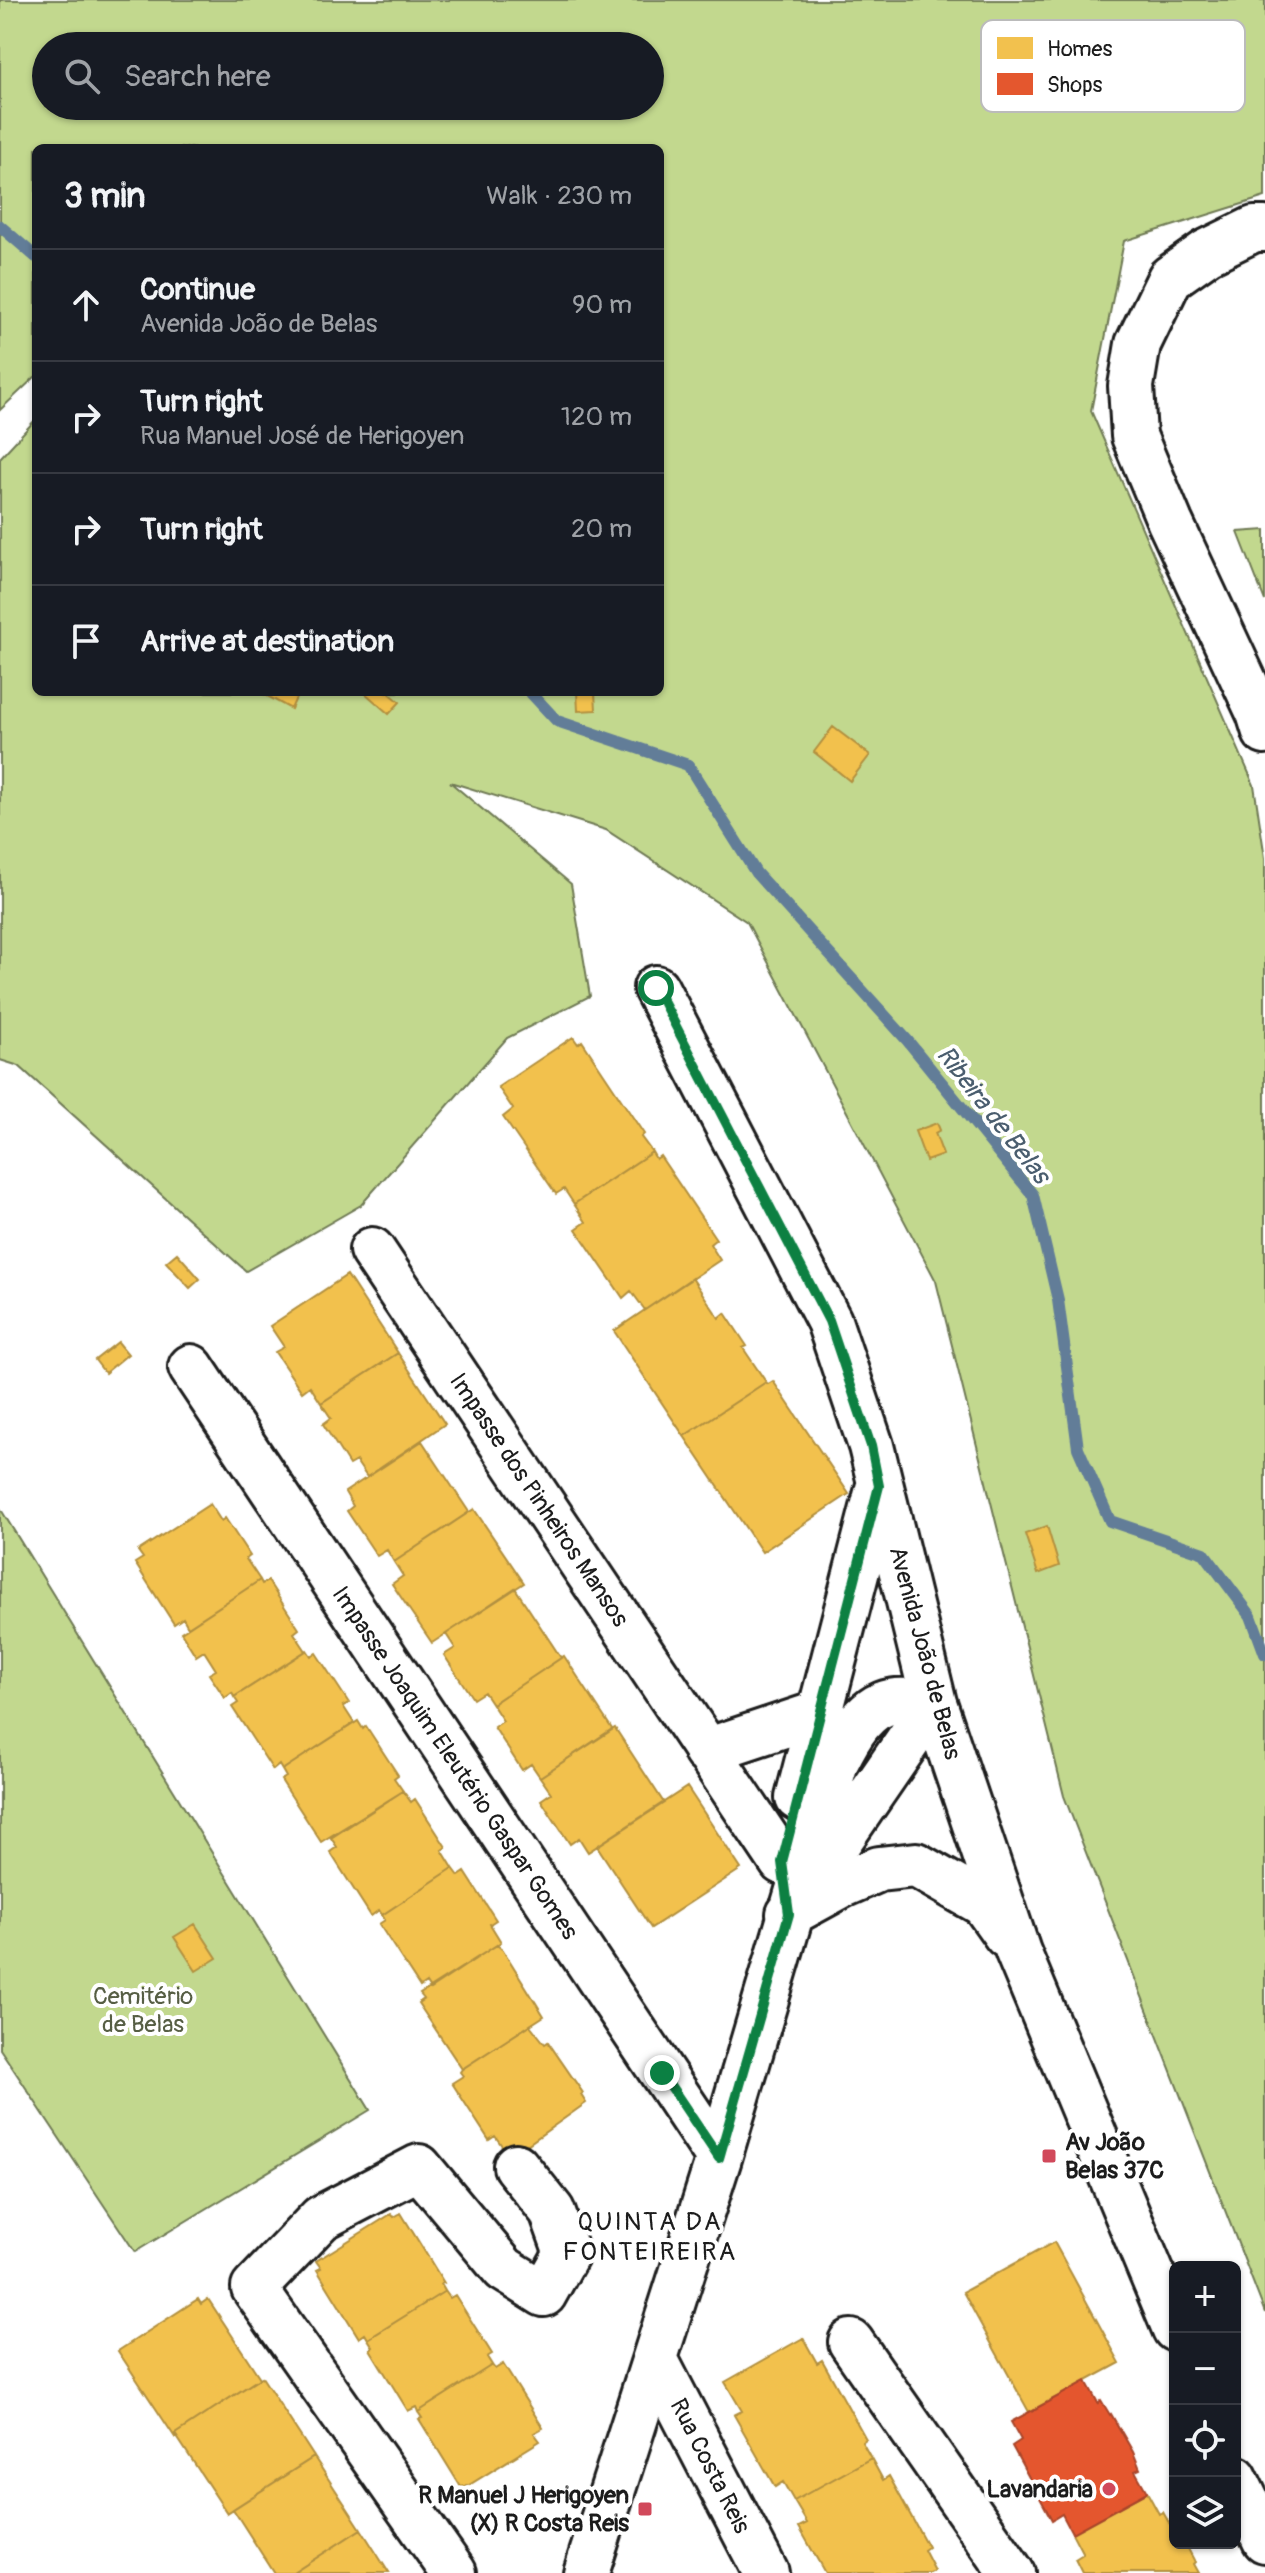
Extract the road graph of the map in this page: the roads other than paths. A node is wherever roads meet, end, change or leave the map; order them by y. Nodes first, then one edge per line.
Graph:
1 (1265, 229) edge
2 (1265, 732) edge
3 (656, 988) dead end
4 (372, 1250) dead end
5 (191, 1367) dead end
6 (879, 1486) junction
7 (934, 1703) junction
8 (820, 1713) junction
9 (706, 1751) junction
10 (782, 1862) junction
11 (789, 1914) junction
12 (1018, 1952) junction
13 (719, 2158) junction
14 (516, 2166) dead end
15 (1169, 2315) edge
16 (851, 2342) dead end
17 (655, 2359) junction
18 (1241, 2490) edge
19 (1265, 2540) edge
20 (454, 2573) edge
21 (586, 2573) edge
22 (766, 2573) edge
23 (1012, 2573) edge

1 - 2 street
3 - 6 street, Avenida João de Belas
4 - 9 street, Impasse dos Pinheiros Mansos
5 - 13 street, Impasse Joaquim Eleutério Gaspar Gomes
6 - 7 street, Avenida João de Belas
6 - 8 street
7 - 11 street
7 - 12 street, Avenida João de Belas
8 - 9 street
8 - 10 street
9 - 10 street, Impasse dos Pinheiros Mansos
10 - 11 street
11 - 12 street
11 - 13 street
12 - 15 street, Avenida João de Belas
13 - 17 street
14 - 20 street
16 - 23 street
17 - 21 street
17 - 22 street, Rua Costa Reis
18 - 19 street

